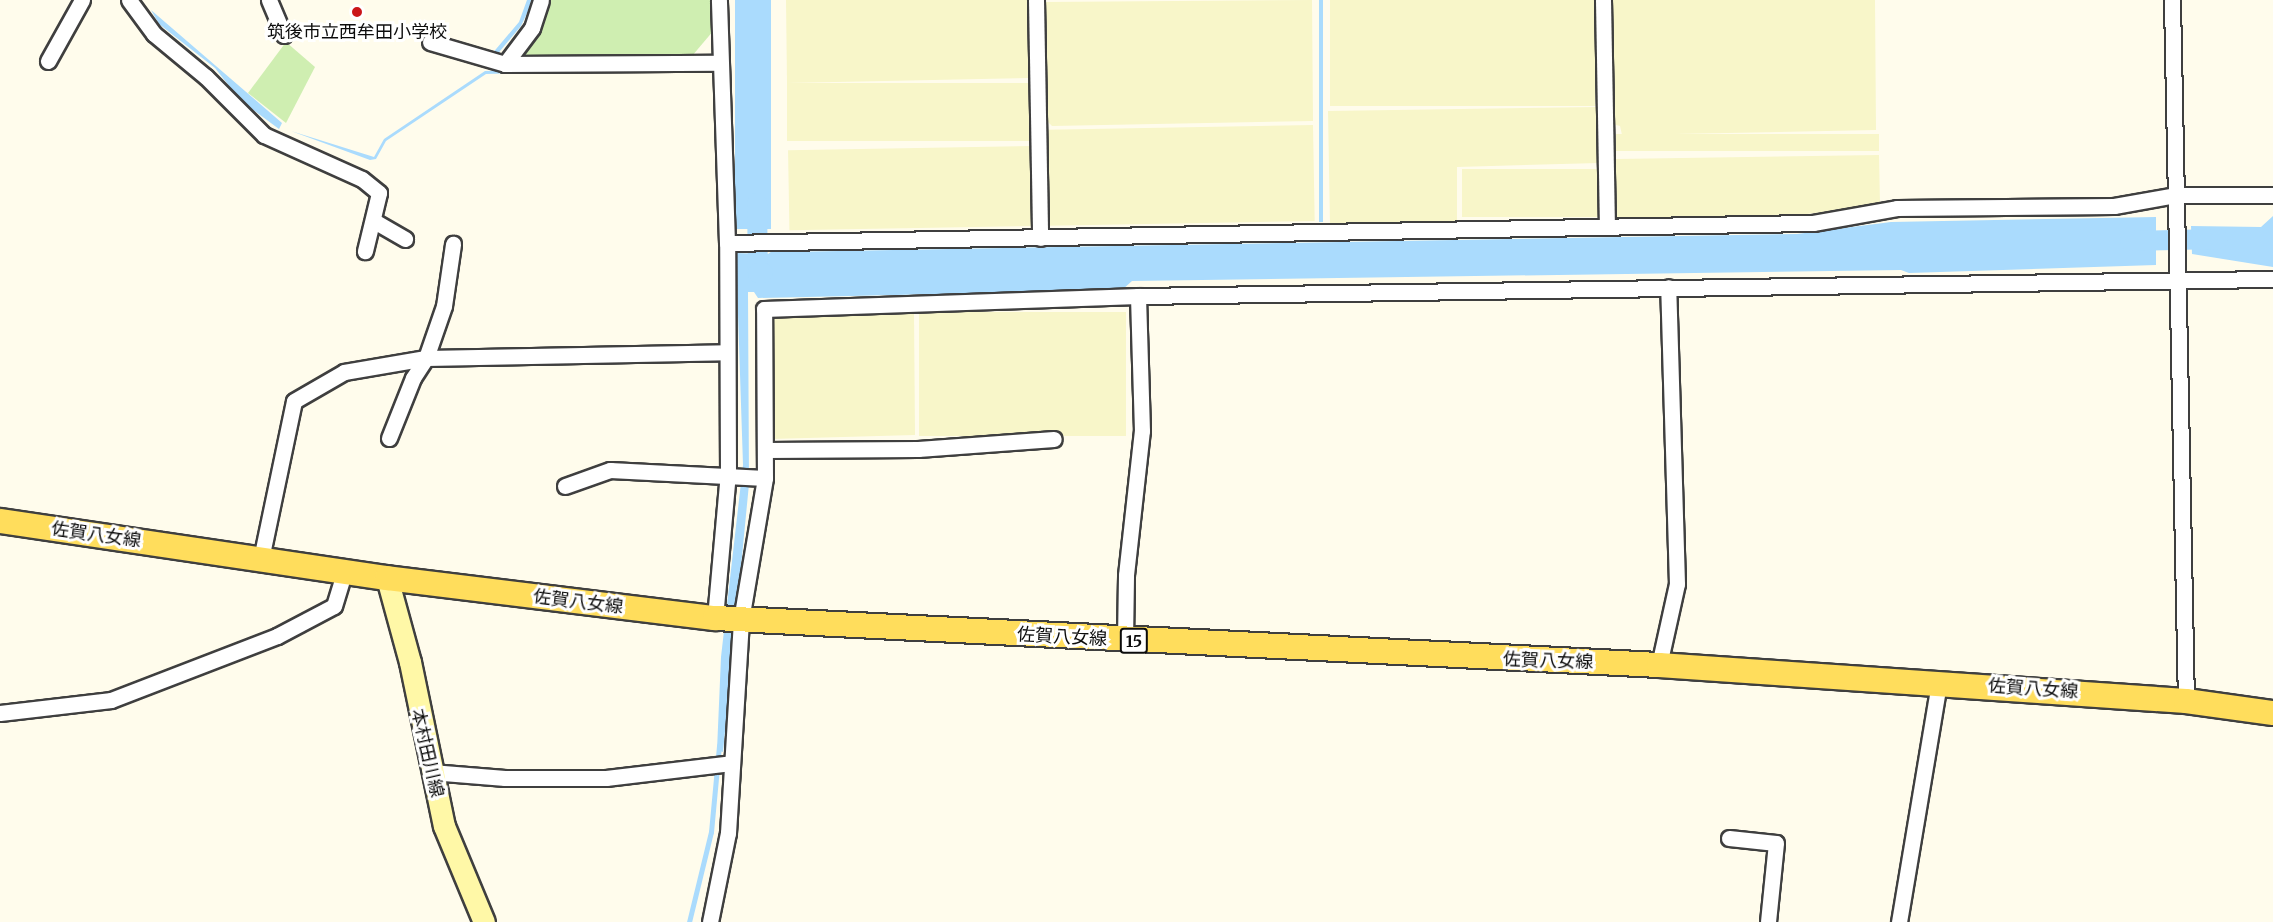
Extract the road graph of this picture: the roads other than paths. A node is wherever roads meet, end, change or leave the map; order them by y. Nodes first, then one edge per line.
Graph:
1 (82, 0) edge
2 (269, 0) edge
3 (541, 0) edge
4 (719, 0) edge
5 (1036, 0) edge
6 (1603, 0) edge
7 (2172, 0) edge
8 (130, 1) edge
9 (284, 35) dead end
10 (430, 42) dead end
11 (48, 61) dead end
12 (720, 63) junction
13 (505, 64) junction
14 (2175, 195) junction
15 (2273, 195) edge
16 (374, 220) junction
17 (1607, 226) junction
18 (1041, 238) junction
19 (405, 239) dead end
20 (727, 243) junction
21 (453, 244) dead end
22 (365, 251) dead end
23 (2273, 279) edge
24 (2178, 281) junction
25 (1668, 287) junction
26 (1138, 296) junction
27 (727, 352) junction
28 (426, 357) junction
29 (389, 438) dead end
30 (1054, 439) dead end
31 (766, 450) junction
32 (728, 473) junction
33 (765, 478) junction
34 (565, 486) dead end
35 (0, 520) edge
36 (261, 559) junction
37 (345, 570) junction
38 (387, 578) junction
39 (716, 618) junction
40 (741, 620) junction
41 (1125, 640) junction
42 (1659, 665) junction
43 (1939, 682) junction
44 (2186, 701) junction
45 (0, 713) edge
46 (2273, 713) edge
47 (731, 763) junction
48 (431, 772) junction
49 (1729, 838) dead end
50 (484, 922) edge
51 (710, 922) edge
52 (1768, 922) edge
53 (1899, 922) edge

1 - 11 street
2 - 9 street
3 - 13 street
4 - 12 street
5 - 18 street
6 - 17 street
7 - 14 street
8 - 16 street
10 - 13 street
12 - 13 street
12 - 20 street
14 - 15 street
14 - 17 street
14 - 24 street
16 - 19 street
16 - 22 street
17 - 18 street
18 - 20 street
20 - 27 street
21 - 28 street
23 - 24 street
24 - 25 street
24 - 44 street
25 - 26 street
25 - 42 street
26 - 31 street
26 - 41 street
27 - 28 street
27 - 32 street
28 - 29 street
28 - 36 street
30 - 31 street
31 - 33 street
32 - 33 street
32 - 34 street
32 - 39 street
33 - 40 street
35 - 36 main road, 佐賀八女線 / 15
36 - 37 main road, 佐賀八女線 / 15
37 - 38 main road, 佐賀八女線 / 15
37 - 45 street
38 - 39 main road, 佐賀八女線 / 15
38 - 48 main road, 本村田川線
39 - 40 main road, 佐賀八女線 / 15
40 - 41 main road, 佐賀八女線 / 15
40 - 47 street
41 - 42 main road, 佐賀八女線 / 15
42 - 43 main road, 佐賀八女線 / 15
43 - 44 main road, 佐賀八女線 / 15
43 - 53 street
44 - 46 main road, 佐賀八女線 / 15
47 - 48 street
47 - 51 street
48 - 50 main road, 本村田川線
49 - 52 street

